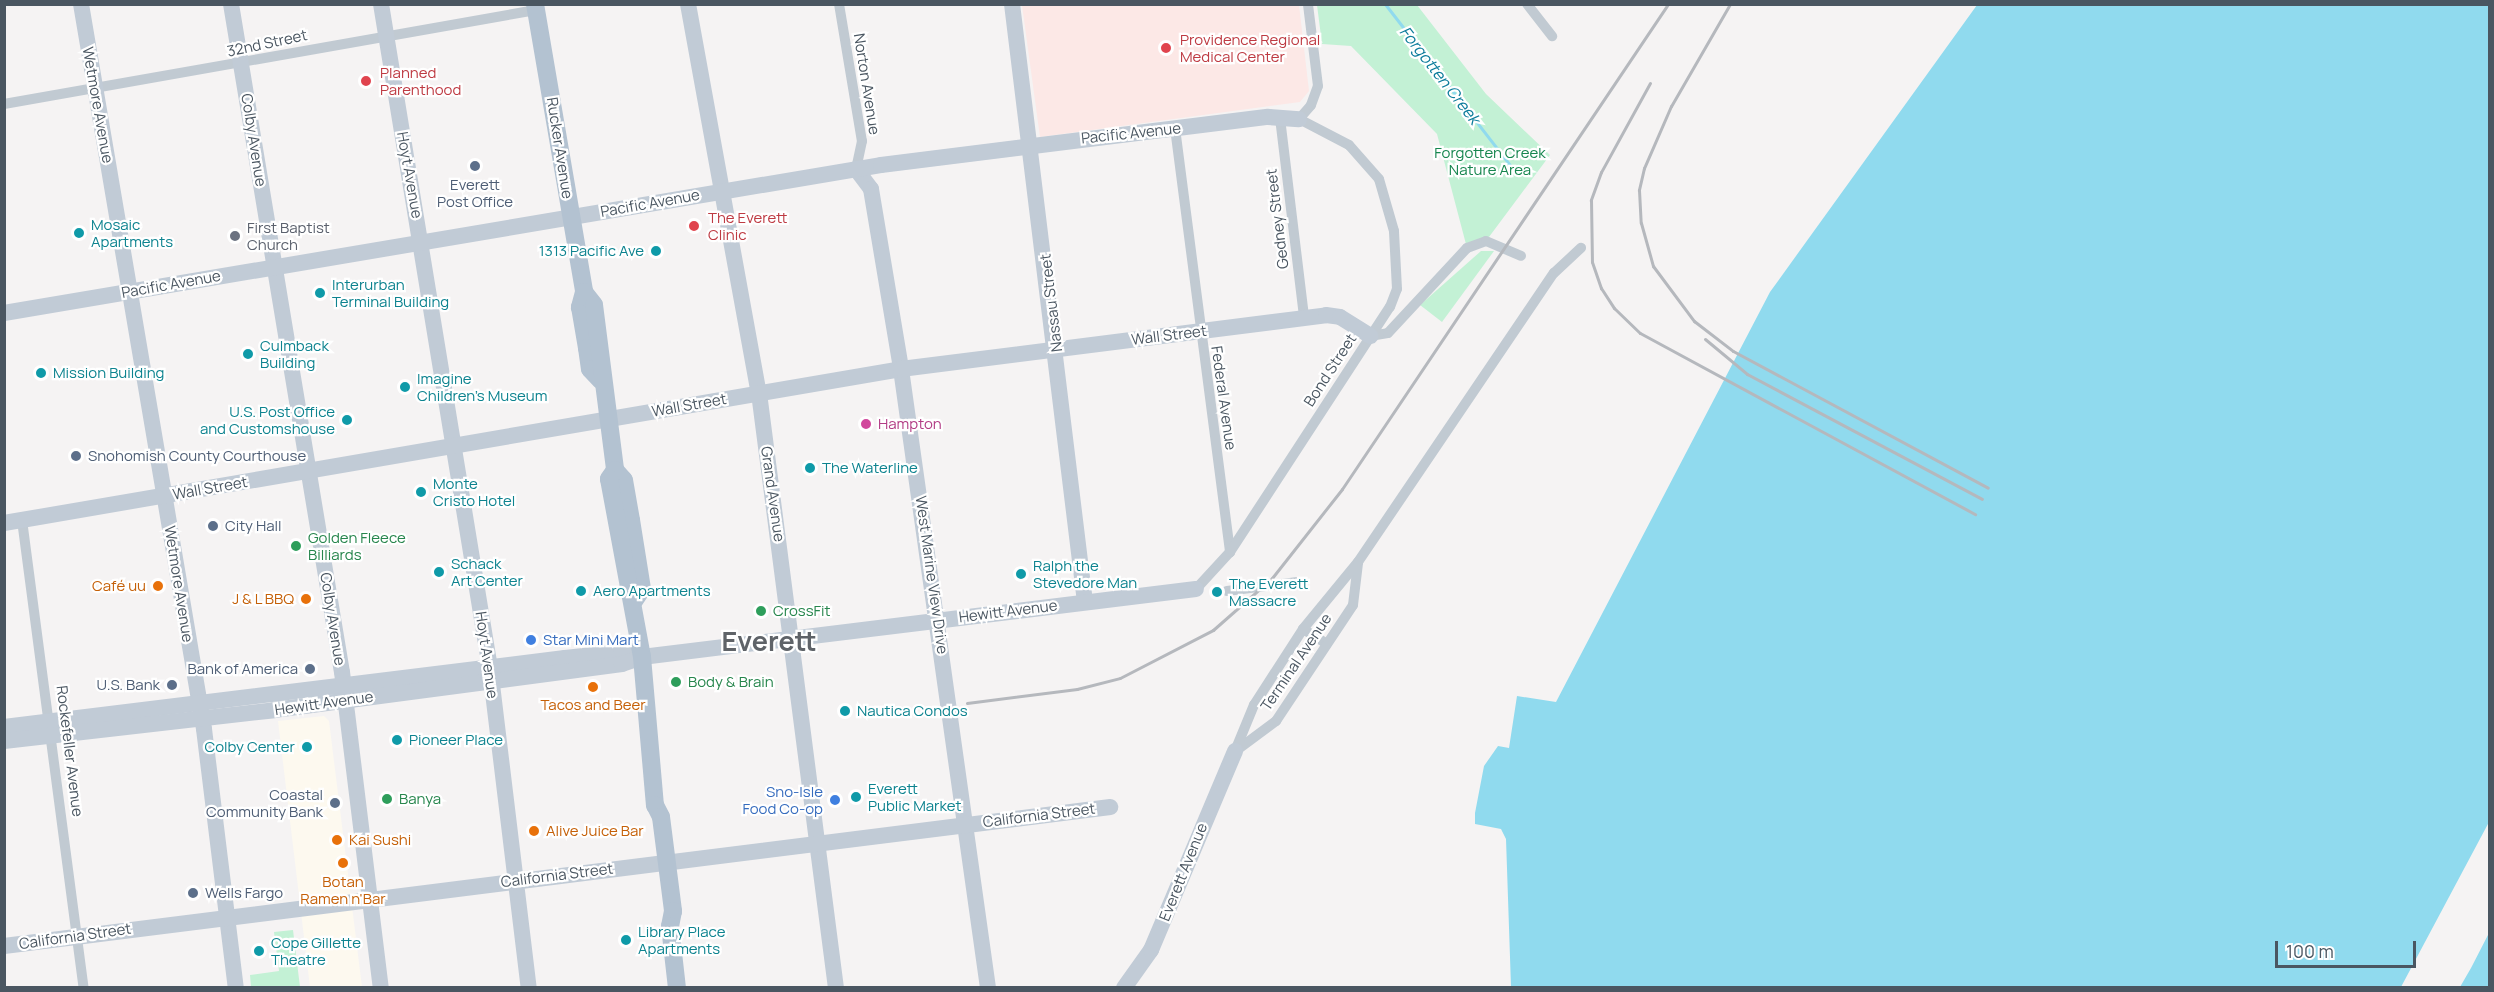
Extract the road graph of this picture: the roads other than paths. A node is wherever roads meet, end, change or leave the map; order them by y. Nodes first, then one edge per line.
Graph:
1 (81, 4) edge
2 (231, 4) edge
3 (381, 4) edge
4 (688, 4) edge
5 (838, 4) edge
6 (1012, 4) edge
7 (1308, 4) edge
8 (1527, 4) edge
9 (536, 7) edge
10 (386, 36) junction
11 (1552, 36) dead end
12 (242, 65) junction
13 (95, 88) junction
14 (4, 104) edge
15 (1280, 118) junction
16 (1299, 119) junction
17 (1175, 128) junction
18 (1031, 144) junction
19 (856, 168) junction
20 (722, 191) junction
21 (571, 216) junction
22 (422, 242) junction
23 (1581, 248) dead end
24 (1521, 256) dead end
25 (275, 267) junction
26 (131, 291) junction
27 (4, 313) edge
28 (1304, 318) junction
29 (1200, 331) junction
30 (1370, 336) junction
31 (1057, 350) junction
32 (901, 369) junction
33 (759, 393) junction
34 (607, 419) junction
35 (454, 446) junction
36 (310, 470) junction
37 (165, 495) junction
38 (22, 520) junction
39 (4, 523) edge
40 (1230, 552) junction
41 (1358, 562) junction
42 (1296, 582) dead end
43 (1196, 589) joint
44 (1227, 591) dead end
45 (1085, 602) junction
46 (939, 620) junction
47 (1303, 629) junction
48 (793, 638) junction
49 (1327, 644) junction
50 (642, 657) junction
51 (490, 675) junction
52 (344, 694) junction
53 (200, 711) junction
54 (4, 727) edge
55 (52, 728) junction
56 (4, 741) edge
57 (1235, 751) junction
58 (1110, 807) dead end
59 (965, 824) junction
60 (820, 843) junction
61 (667, 861) junction
62 (516, 880) junction
63 (370, 898) junction
64 (673, 911) junction
65 (227, 916) junction
66 (78, 935) junction
67 (4, 946) edge
68 (84, 987) edge
69 (236, 987) edge
70 (381, 987) edge
71 (530, 987) edge
72 (677, 987) edge
73 (689, 987) edge
74 (836, 987) edge
75 (988, 987) edge
76 (1124, 987) edge

1 - 13 street, Wetmore Avenue
2 - 12 street, Colby Avenue
3 - 10 street, Hoyt Avenue
4 - 20 street, Grand Avenue
5 - 19 street, Norton Avenue
6 - 18 street, Nassau Street
7 - 16 street
8 - 11 street
9 - 10 street, 32nd Street
9 - 21 main road, Rucker Avenue
10 - 12 street, 32nd Street
10 - 22 street, Hoyt Avenue
12 - 13 street, 32nd Street
12 - 25 street, Colby Avenue
13 - 14 street, 32nd Street
13 - 26 street, Wetmore Avenue
15 - 16 street, Pacific Avenue
15 - 17 street, Pacific Avenue
15 - 28 street, Gedney Street
16 - 30 street
17 - 18 street, Pacific Avenue
17 - 29 street, Federal Avenue
18 - 19 street, Pacific Avenue
18 - 31 street, Nassau Street
19 - 20 street, Pacific Avenue
19 - 32 street, West Marine View Drive
20 - 21 street, Pacific Avenue
20 - 33 street, Grand Avenue
21 - 22 street, Pacific Avenue
21 - 34 main road, Rucker Avenue
22 - 25 street, Pacific Avenue
22 - 35 street, Hoyt Avenue
23 - 41 street, Terminal Avenue
24 - 30 street, Bond Street
25 - 26 street, Pacific Avenue
25 - 36 street, Colby Avenue
26 - 27 street, Pacific Avenue
26 - 37 street, Wetmore Avenue
28 - 29 street, Wall Street
28 - 30 street, Wall Street
29 - 31 street, Wall Street
29 - 40 street, Federal Avenue
30 - 40 street, Bond Street
31 - 32 street, Wall Street
31 - 45 street, Nassau Street
32 - 33 street, Wall Street
32 - 46 street, West Marine View Drive
33 - 34 street, Wall Street
33 - 48 street, Grand Avenue
34 - 35 street, Wall Street
34 - 50 main road, Rucker Avenue
35 - 36 street, Wall Street
35 - 51 street, Hoyt Avenue
36 - 37 street, Wall Street
36 - 52 street, Colby Avenue
37 - 38 street, Wall Street
37 - 53 street, Wetmore Avenue
38 - 39 street, Wall Street
38 - 55 street, Rockefeller Avenue
40 - 43 street
41 - 47 street, Terminal Avenue
41 - 49 street, Terminal Avenue
42 - 44 street
43 - 45 street, Hewitt Avenue
45 - 46 street, Hewitt Avenue
46 - 48 street, Hewitt Avenue
46 - 59 street, West Marine View Drive
47 - 49 street
47 - 57 street, Terminal Avenue
48 - 50 street, Hewitt Avenue
48 - 60 street, Grand Avenue
49 - 57 street, Terminal Avenue
50 - 51 street, Hewitt Avenue
50 - 61 main road, Rucker Avenue
51 - 52 street, Hewitt Avenue
51 - 62 street, Hoyt Avenue
52 - 53 street, Hewitt Avenue
52 - 63 street, Colby Avenue
53 - 55 street, Hewitt Avenue
53 - 65 street, Wetmore Avenue
54 - 55 street, Hewitt Avenue
55 - 56 street, Hewitt Avenue
55 - 66 street, Rockefeller Avenue
57 - 76 street, Everett Avenue
58 - 59 street, California Street
59 - 60 street, California Street
59 - 75 street, West Marine View Drive
60 - 61 street, California Street
60 - 74 street, Grand Avenue
61 - 62 street, California Street
61 - 64 main road, Rucker Avenue
62 - 63 street, California Street
62 - 71 street, Hoyt Avenue
63 - 65 street, California Street
63 - 70 street, Colby Avenue
64 - 72 main road, Rucker Avenue
64 - 73 main road, Rucker Avenue
65 - 66 street, California Street
65 - 69 street, Wetmore Avenue
66 - 67 street, California Street
66 - 68 street, Rockefeller Avenue

